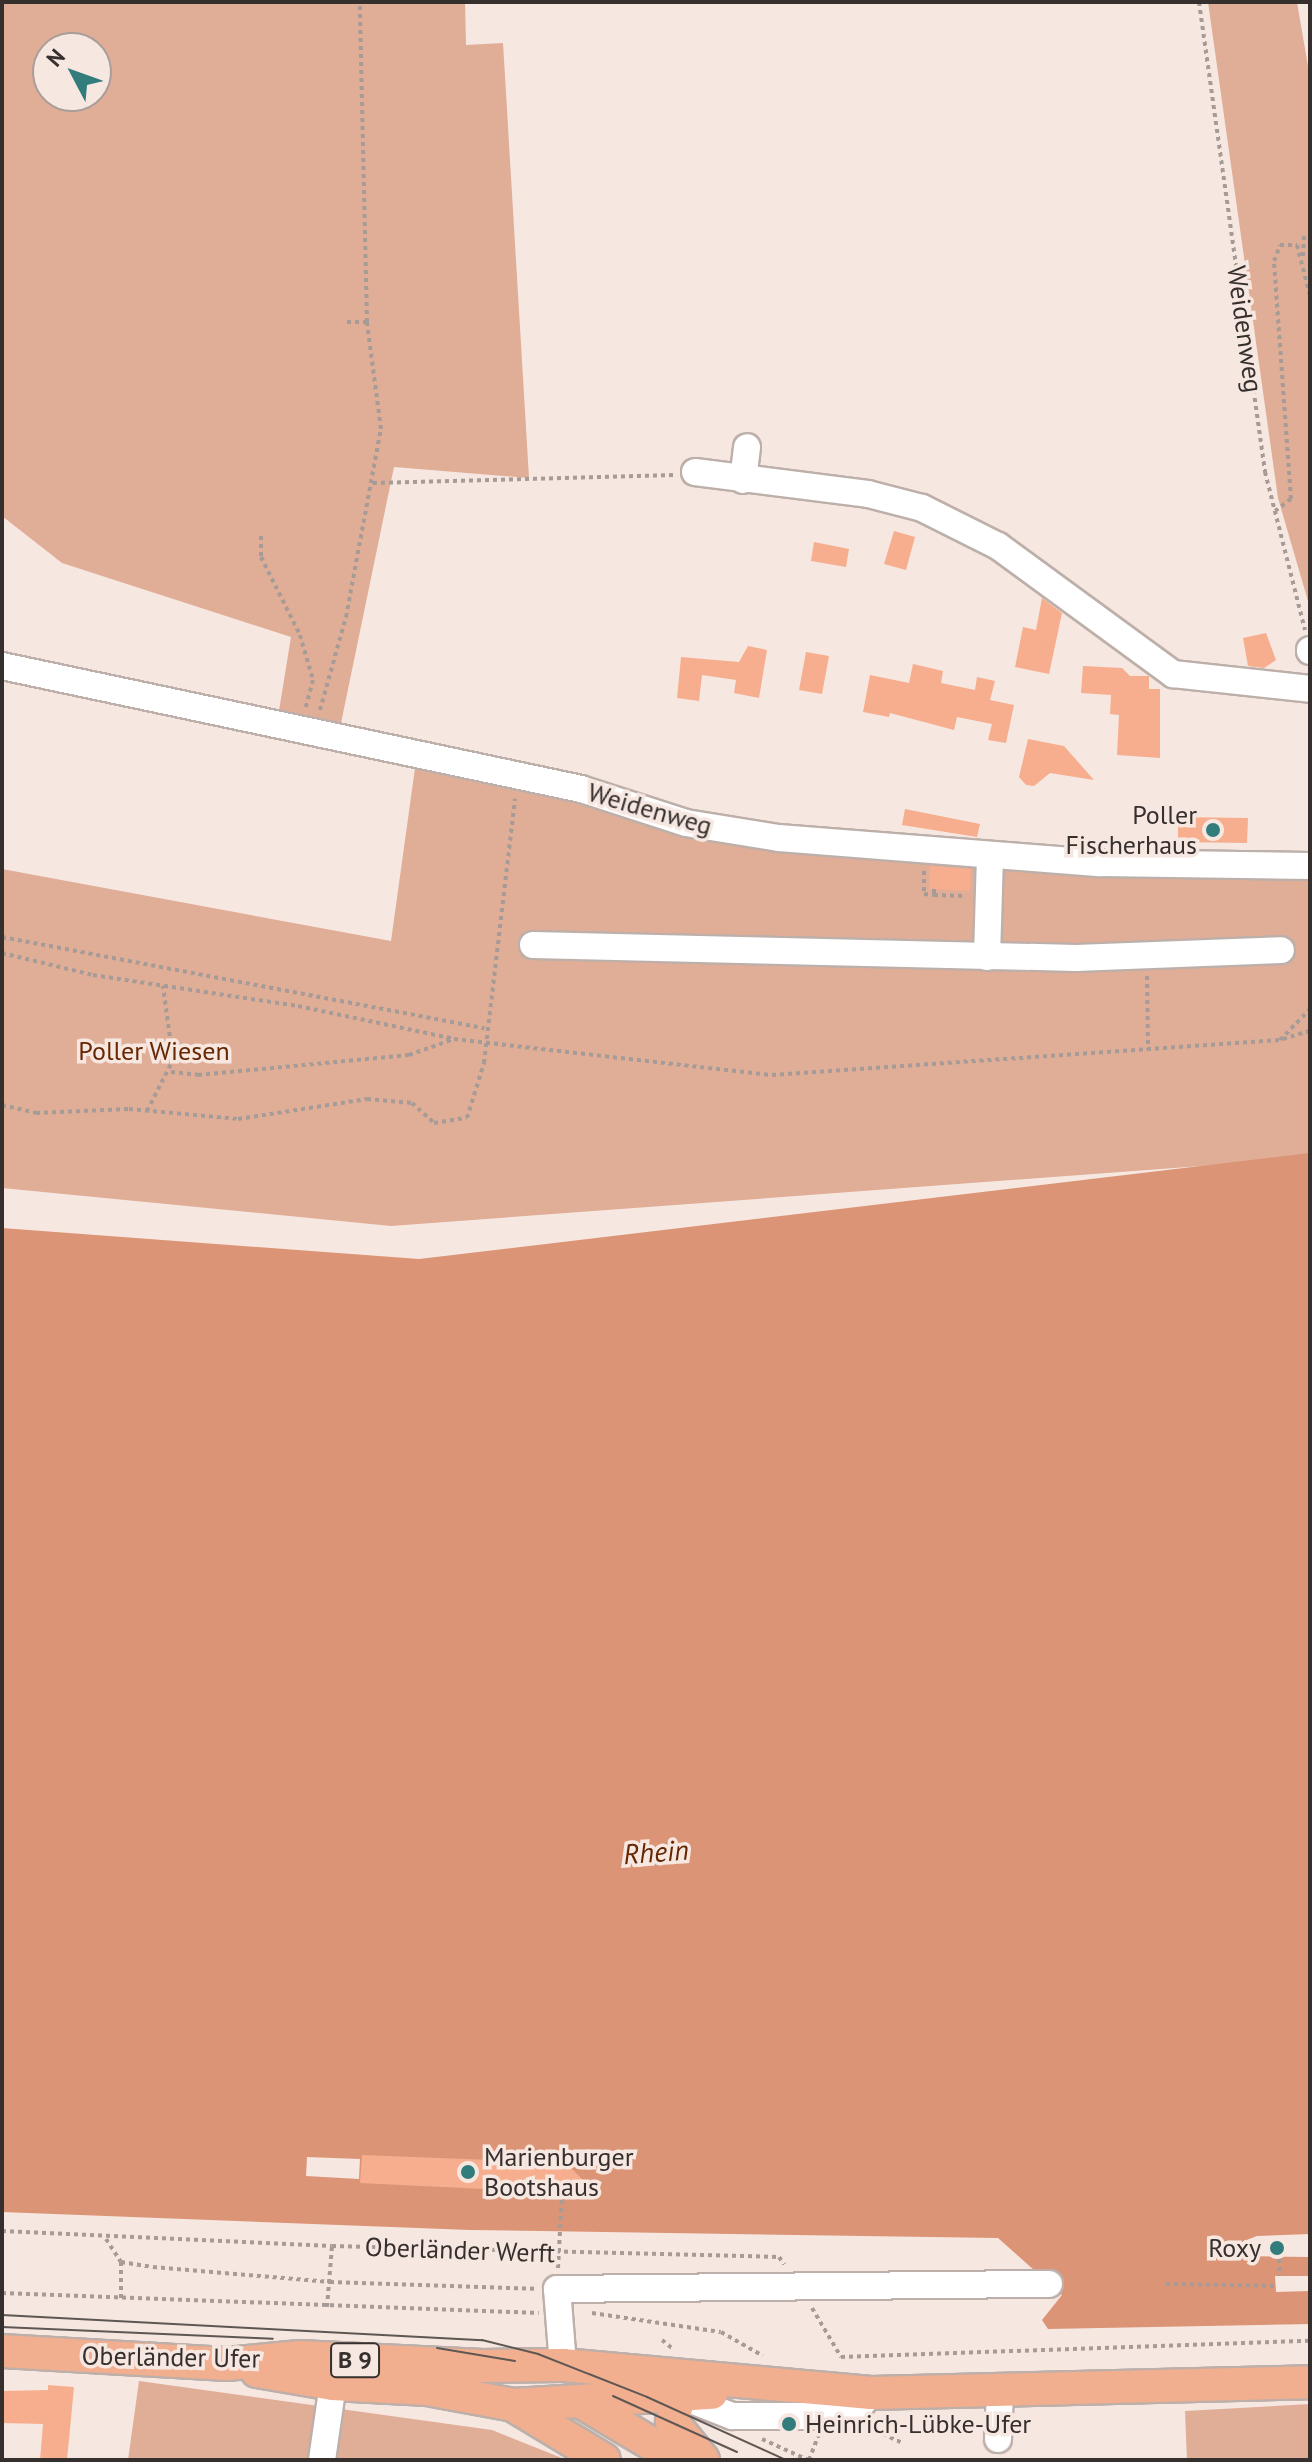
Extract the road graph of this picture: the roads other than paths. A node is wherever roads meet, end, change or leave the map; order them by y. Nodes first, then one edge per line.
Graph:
1 (747, 447) dead end
2 (695, 472) road end
3 (743, 480) junction
4 (2, 666) edge
5 (1310, 689) edge
6 (990, 856) junction
7 (1310, 866) edge
8 (533, 945) dead end
9 (1281, 950) dead end
10 (987, 957) junction
11 (1049, 2284) dead end
12 (2, 2351) edge
13 (227, 2364) junction
14 (563, 2365) junction
15 (483, 2366) junction
16 (1310, 2382) edge
17 (333, 2384) junction
18 (775, 2387) junction
19 (1000, 2392) junction
20 (680, 2395) junction
21 (583, 2402) junction
22 (513, 2405) junction
23 (866, 2408) junction
24 (998, 2439) dead end
25 (322, 2460) edge
26 (604, 2460) edge
27 (679, 2460) edge
28 (703, 2460) edge

1 - 3 street
2 - 3 street
3 - 5 street
4 - 6 street, Weidenweg
6 - 7 street, Weidenweg
6 - 10 street
8 - 10 street
9 - 10 street
11 - 14 street, Oberländer Werft
12 - 13 main road, Oberländer Ufer / B 9
13 - 15 main road, Oberländer Ufer / B 9
13 - 17 main road, B 9
14 - 15 main road
14 - 18 main road
15 - 21 main road, B 9
16 - 19 main road
17 - 22 main road, B 9
17 - 25 street
18 - 20 main road
18 - 23 main road
19 - 23 main road
19 - 24 street
20 - 21 main road
20 - 23 street
20 - 28 main road
21 - 22 main road
21 - 27 main road, B 9
22 - 26 main road, B 9

